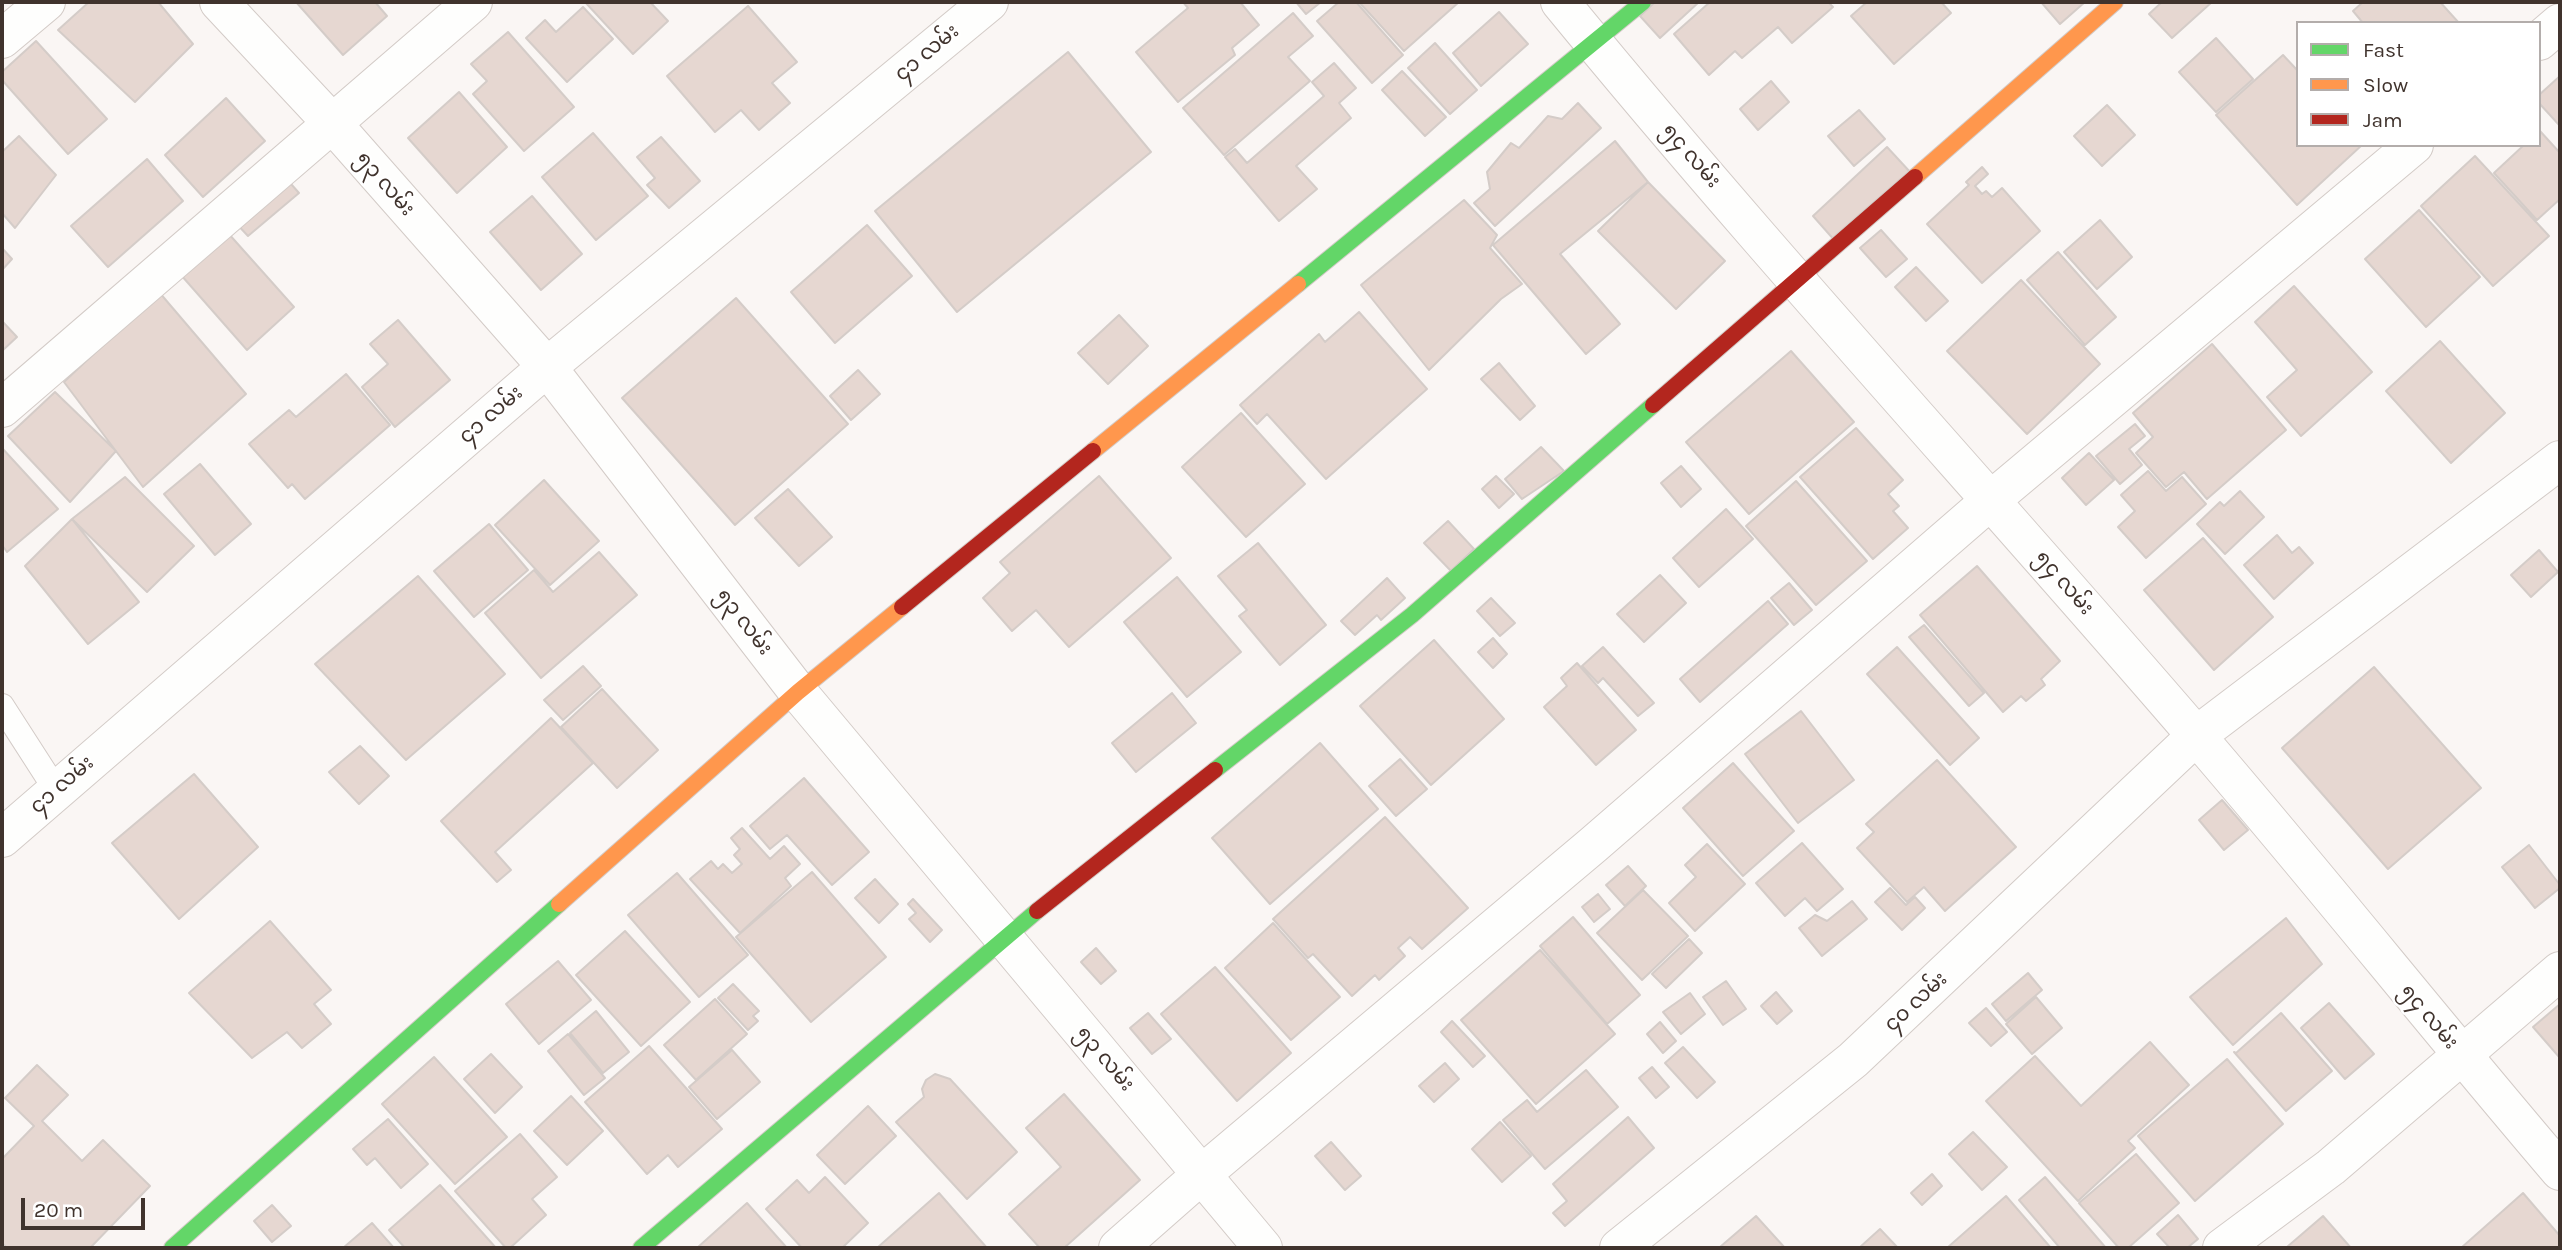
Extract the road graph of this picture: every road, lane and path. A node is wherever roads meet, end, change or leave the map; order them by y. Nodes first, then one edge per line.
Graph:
1 (46, 2) edge
2 (219, 2) edge
3 (473, 2) edge
4 (989, 2) edge
5 (1560, 2) edge
6 (1643, 2) edge
7 (2115, 2) edge
8 (2560, 23) edge
9 (2, 39) edge
10 (2541, 39) edge
11 (1594, 43) junction
12 (332, 123) junction
13 (2412, 147) edge
14 (1797, 279) junction
15 (547, 367) junction
16 (2, 408) edge
17 (2560, 460) edge
18 (1991, 500) junction
19 (798, 692) junction
20 (2, 706) edge
21 (2196, 736) junction
22 (56, 790) junction
23 (2, 838) edge
24 (1003, 938) junction
25 (2560, 971) edge
26 (2462, 1057) junction
27 (2560, 1171) edge
28 (1201, 1175) junction
29 (192, 1242) edge
30 (640, 1248) edge
31 (1118, 1248) edge
32 (1263, 1248) edge
33 (1619, 1248) edge
34 (2222, 1248) edge

1 - 9 street
2 - 12 street, ၅၃ လမ်း
3 - 12 street
4 - 15 street, ၄၁ လမ်း
5 - 11 street, ၅၄ လမ်း
6 - 11 street
7 - 14 street
8 - 10 street
11 - 14 street, ၅၄ လမ်း
11 - 19 street
12 - 15 street, ၅၃ လမ်း
12 - 16 street
13 - 18 street
14 - 18 street, ၅၄ လမ်း
14 - 24 street
15 - 19 street, ၅၃ လမ်း
15 - 22 street, ၄၁ လမ်း
17 - 21 street, ၄၀ လမ်း
18 - 21 street, ၅၄ လမ်း
18 - 28 street
19 - 24 street, ၅၃ လမ်း
19 - 29 street
20 - 22 lane
21 - 26 street, ၅၄ လမ်း
21 - 33 street, ၄၀ လမ်း
22 - 23 street, ၄၁ လမ်း
24 - 28 street, ၅၃ လမ်း
24 - 30 street
25 - 26 street
26 - 27 street, ၅၄ လမ်း
26 - 34 street
28 - 31 street
28 - 32 street, ၅၃ လမ်း

